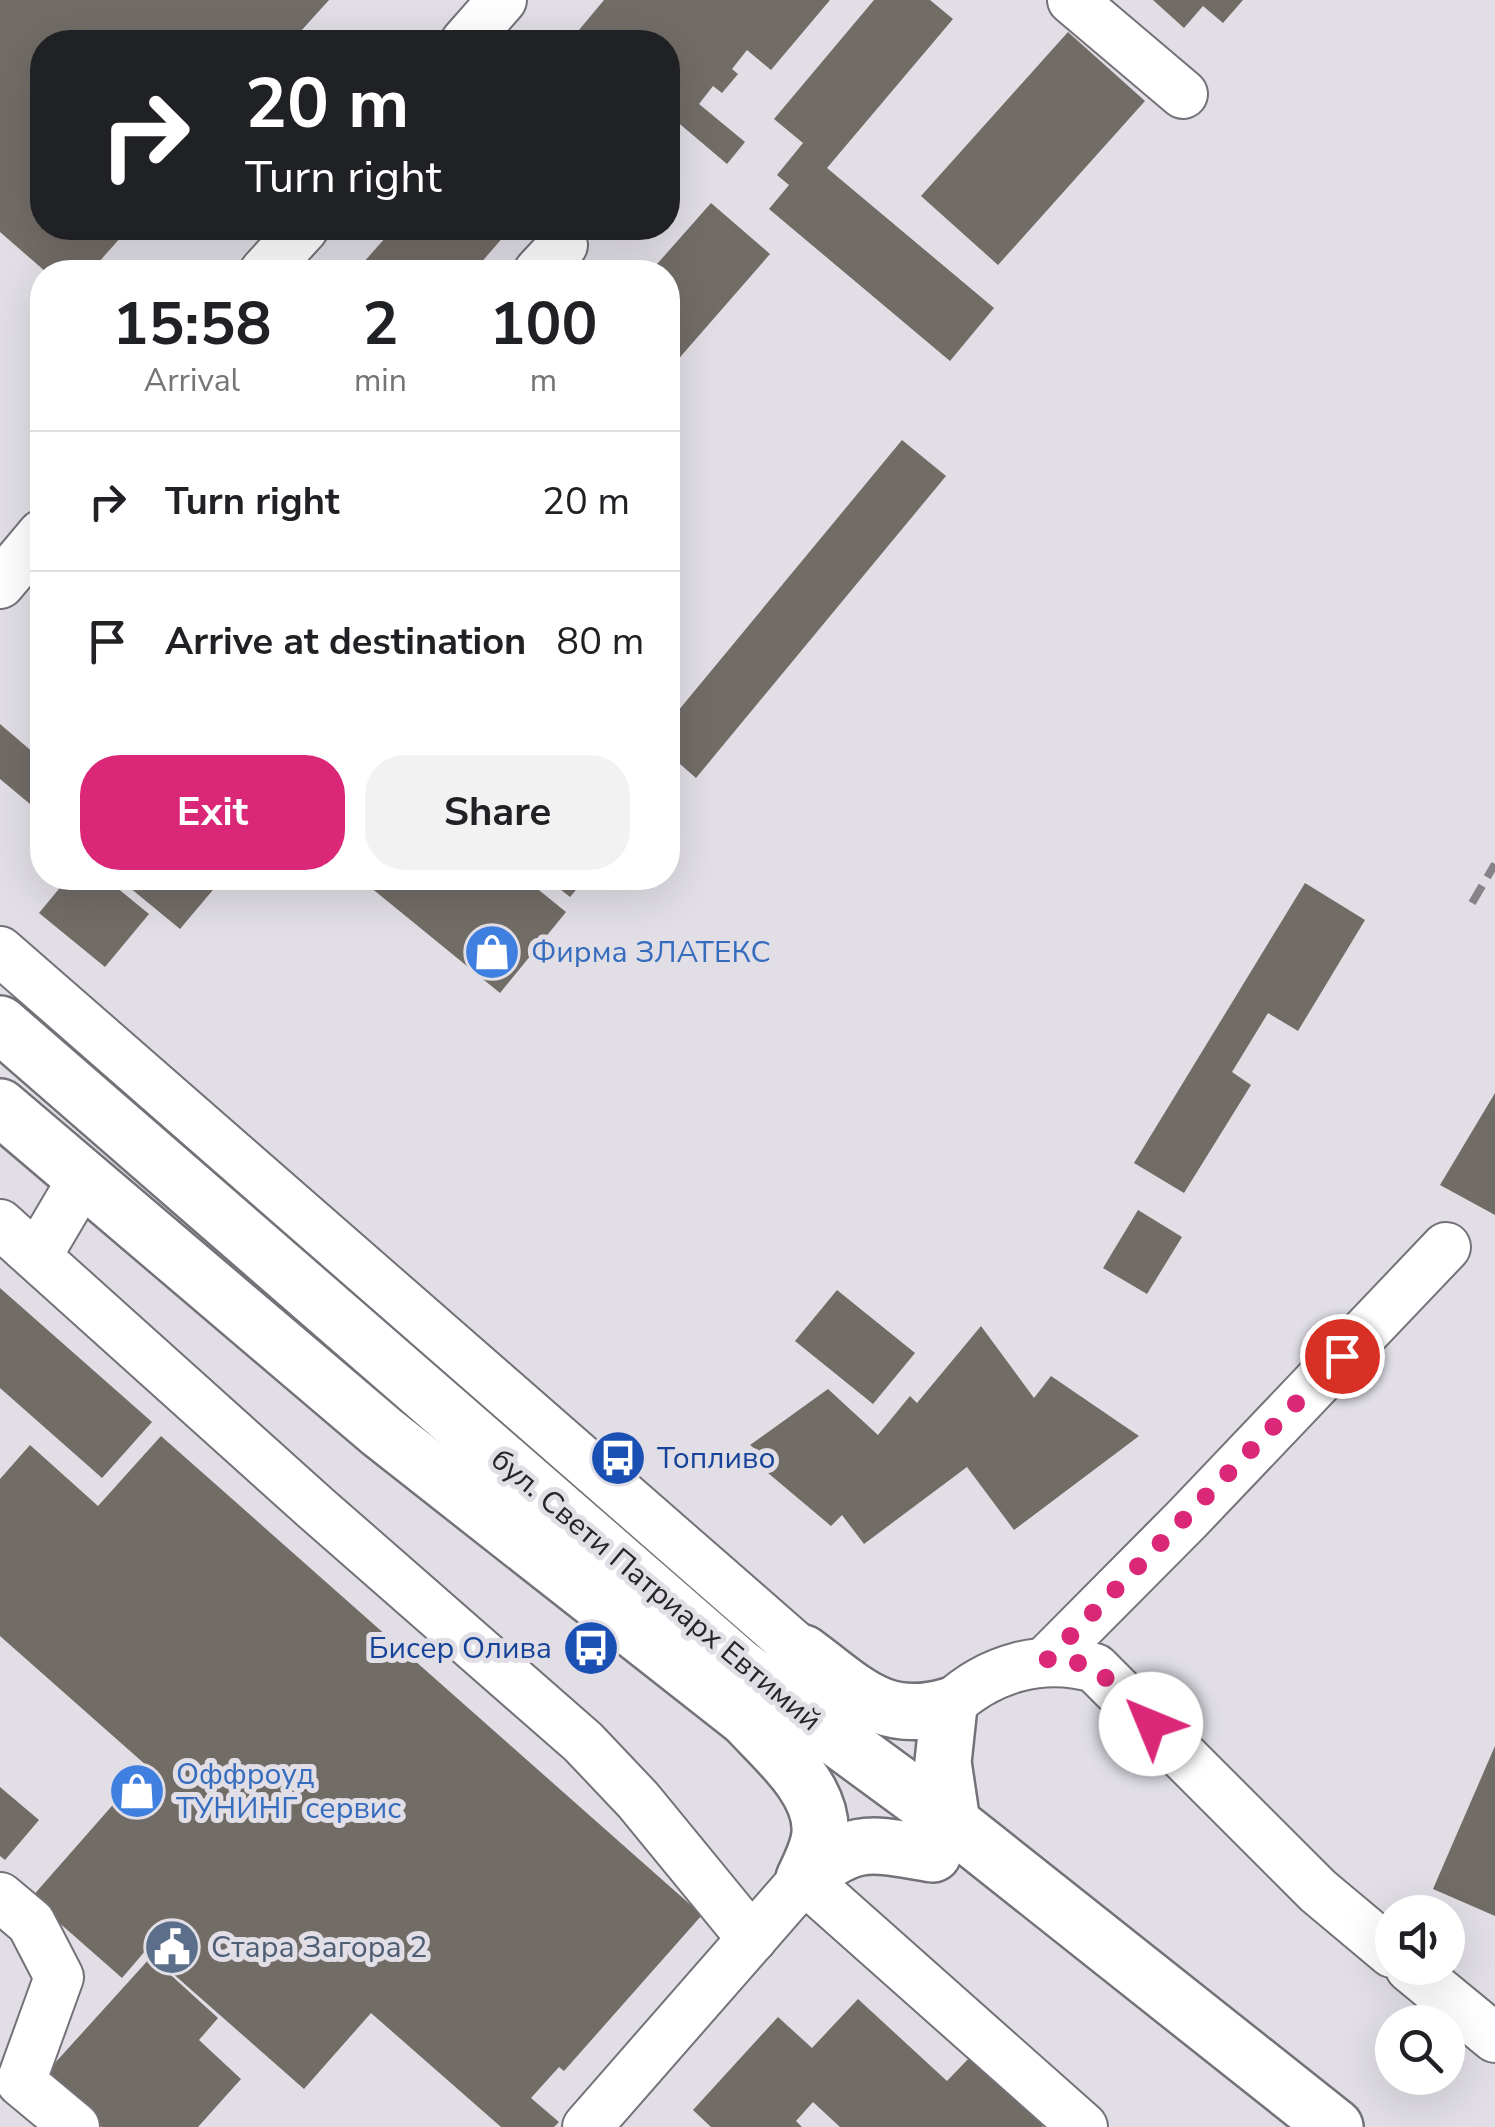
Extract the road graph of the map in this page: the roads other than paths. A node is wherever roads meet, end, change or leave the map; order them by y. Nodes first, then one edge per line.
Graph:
1 (502, 0) edge
2 (1072, 0) edge
3 (476, 30) edge
4 (1183, 94) dead end
5 (293, 240) edge
6 (275, 260) edge
7 (0, 951) edge
8 (0, 1024) edge
9 (0, 1107) edge
10 (84, 1178) junction
11 (0, 1224) edge
12 (1446, 1247) dead end
13 (37, 1256) junction
14 (803, 1653) junction
15 (1047, 1660) junction
16 (949, 1706) junction
17 (748, 1720) junction
18 (942, 1838) junction
19 (804, 1879) junction
20 (0, 1897) edge
21 (752, 1939) junction
22 (1375, 1939) edge
23 (1431, 1985) edge
24 (1495, 2038) edge
25 (75, 2127) edge
26 (588, 2127) edge
27 (1083, 2127) edge
28 (1277, 2127) edge
29 (1335, 2127) edge

1 - 3 street
2 - 4 street
5 - 6 street
7 - 14 street
8 - 18 main road, бул. Свети Патриарх Евтимий
9 - 10 main road, бул. Свети Патриарх Евтимий
10 - 13 street
10 - 17 main road, бул. Свети Патриарх Евтимий
11 - 13 street
12 - 15 street
13 - 21 street
14 - 16 main road
14 - 18 street
15 - 16 street
15 - 22 street
16 - 18 main road
17 - 18 main road, бул. Свети Патриарх Евтимий
17 - 19 main road
18 - 19 main road
18 - 28 main road, бул. Свети Патриарх Евтимий
18 - 29 main road, бул. Свети Патриарх Евтимий
19 - 21 street
19 - 27 street
20 - 25 street
21 - 26 street
23 - 24 street

